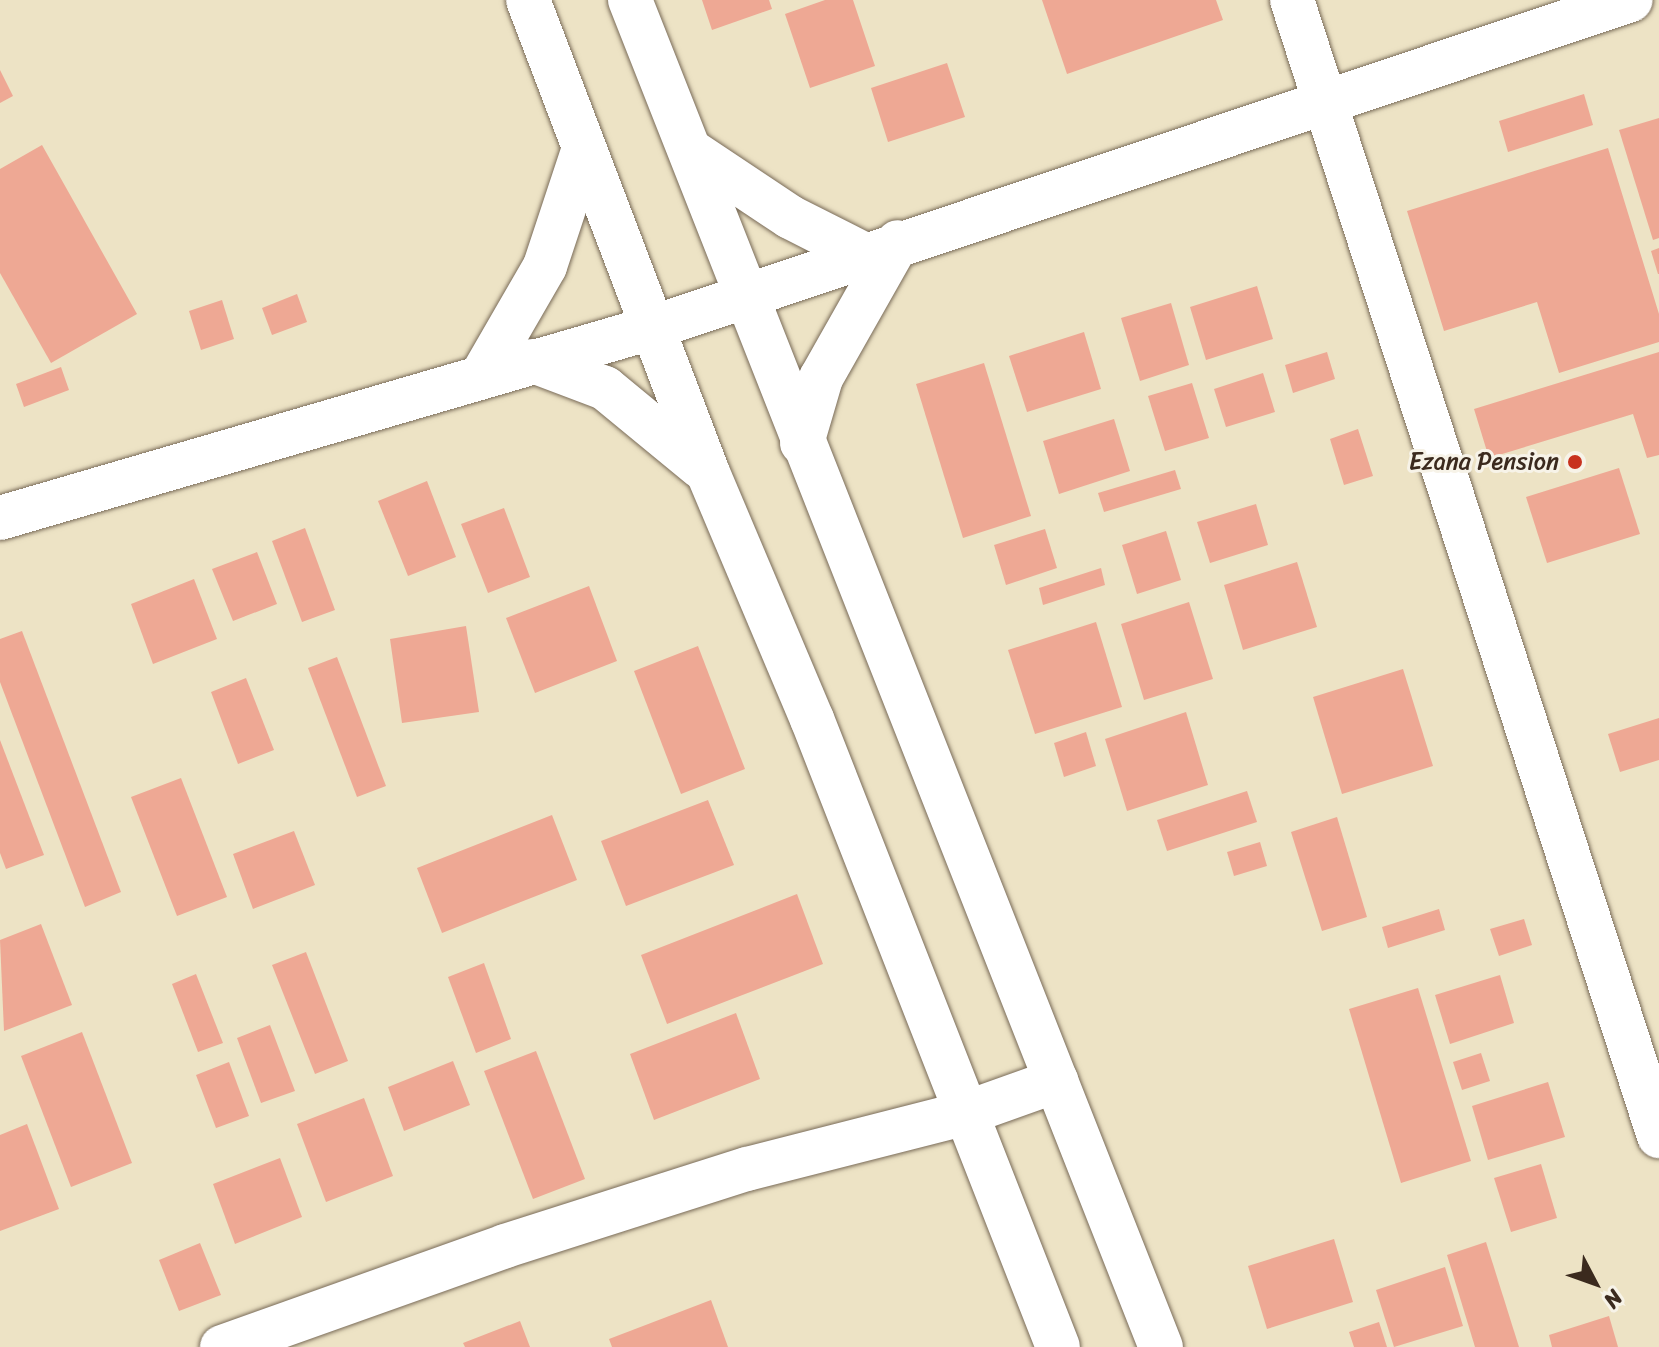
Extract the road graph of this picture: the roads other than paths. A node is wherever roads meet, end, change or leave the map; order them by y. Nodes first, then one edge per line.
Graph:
1 (528, 0) edge
2 (630, 0) edge
3 (1292, 0) edge
4 (1631, 0) edge
5 (1325, 100) junction
6 (583, 151) junction
7 (694, 153) junction
8 (880, 248) junction
9 (745, 294) junction
10 (651, 328) junction
11 (533, 361) junction
12 (481, 377) junction
13 (802, 443) junction
14 (708, 473) junction
15 (0, 518) edge
16 (1056, 1081) junction
17 (966, 1113) junction
18 (1659, 1136) edge
19 (222, 1347) edge
20 (1058, 1347) edge
21 (1161, 1347) edge

1 - 6 street
2 - 7 street
3 - 5 street
4 - 5 street
5 - 8 street
5 - 18 street
6 - 10 street
6 - 12 street
7 - 8 street
7 - 9 street
8 - 9 street
8 - 13 street
9 - 10 street
9 - 13 street
10 - 11 street
10 - 14 street
11 - 12 street
11 - 14 street
12 - 15 street
13 - 16 street
14 - 17 street
16 - 17 street
16 - 21 street
17 - 19 street
17 - 20 street

